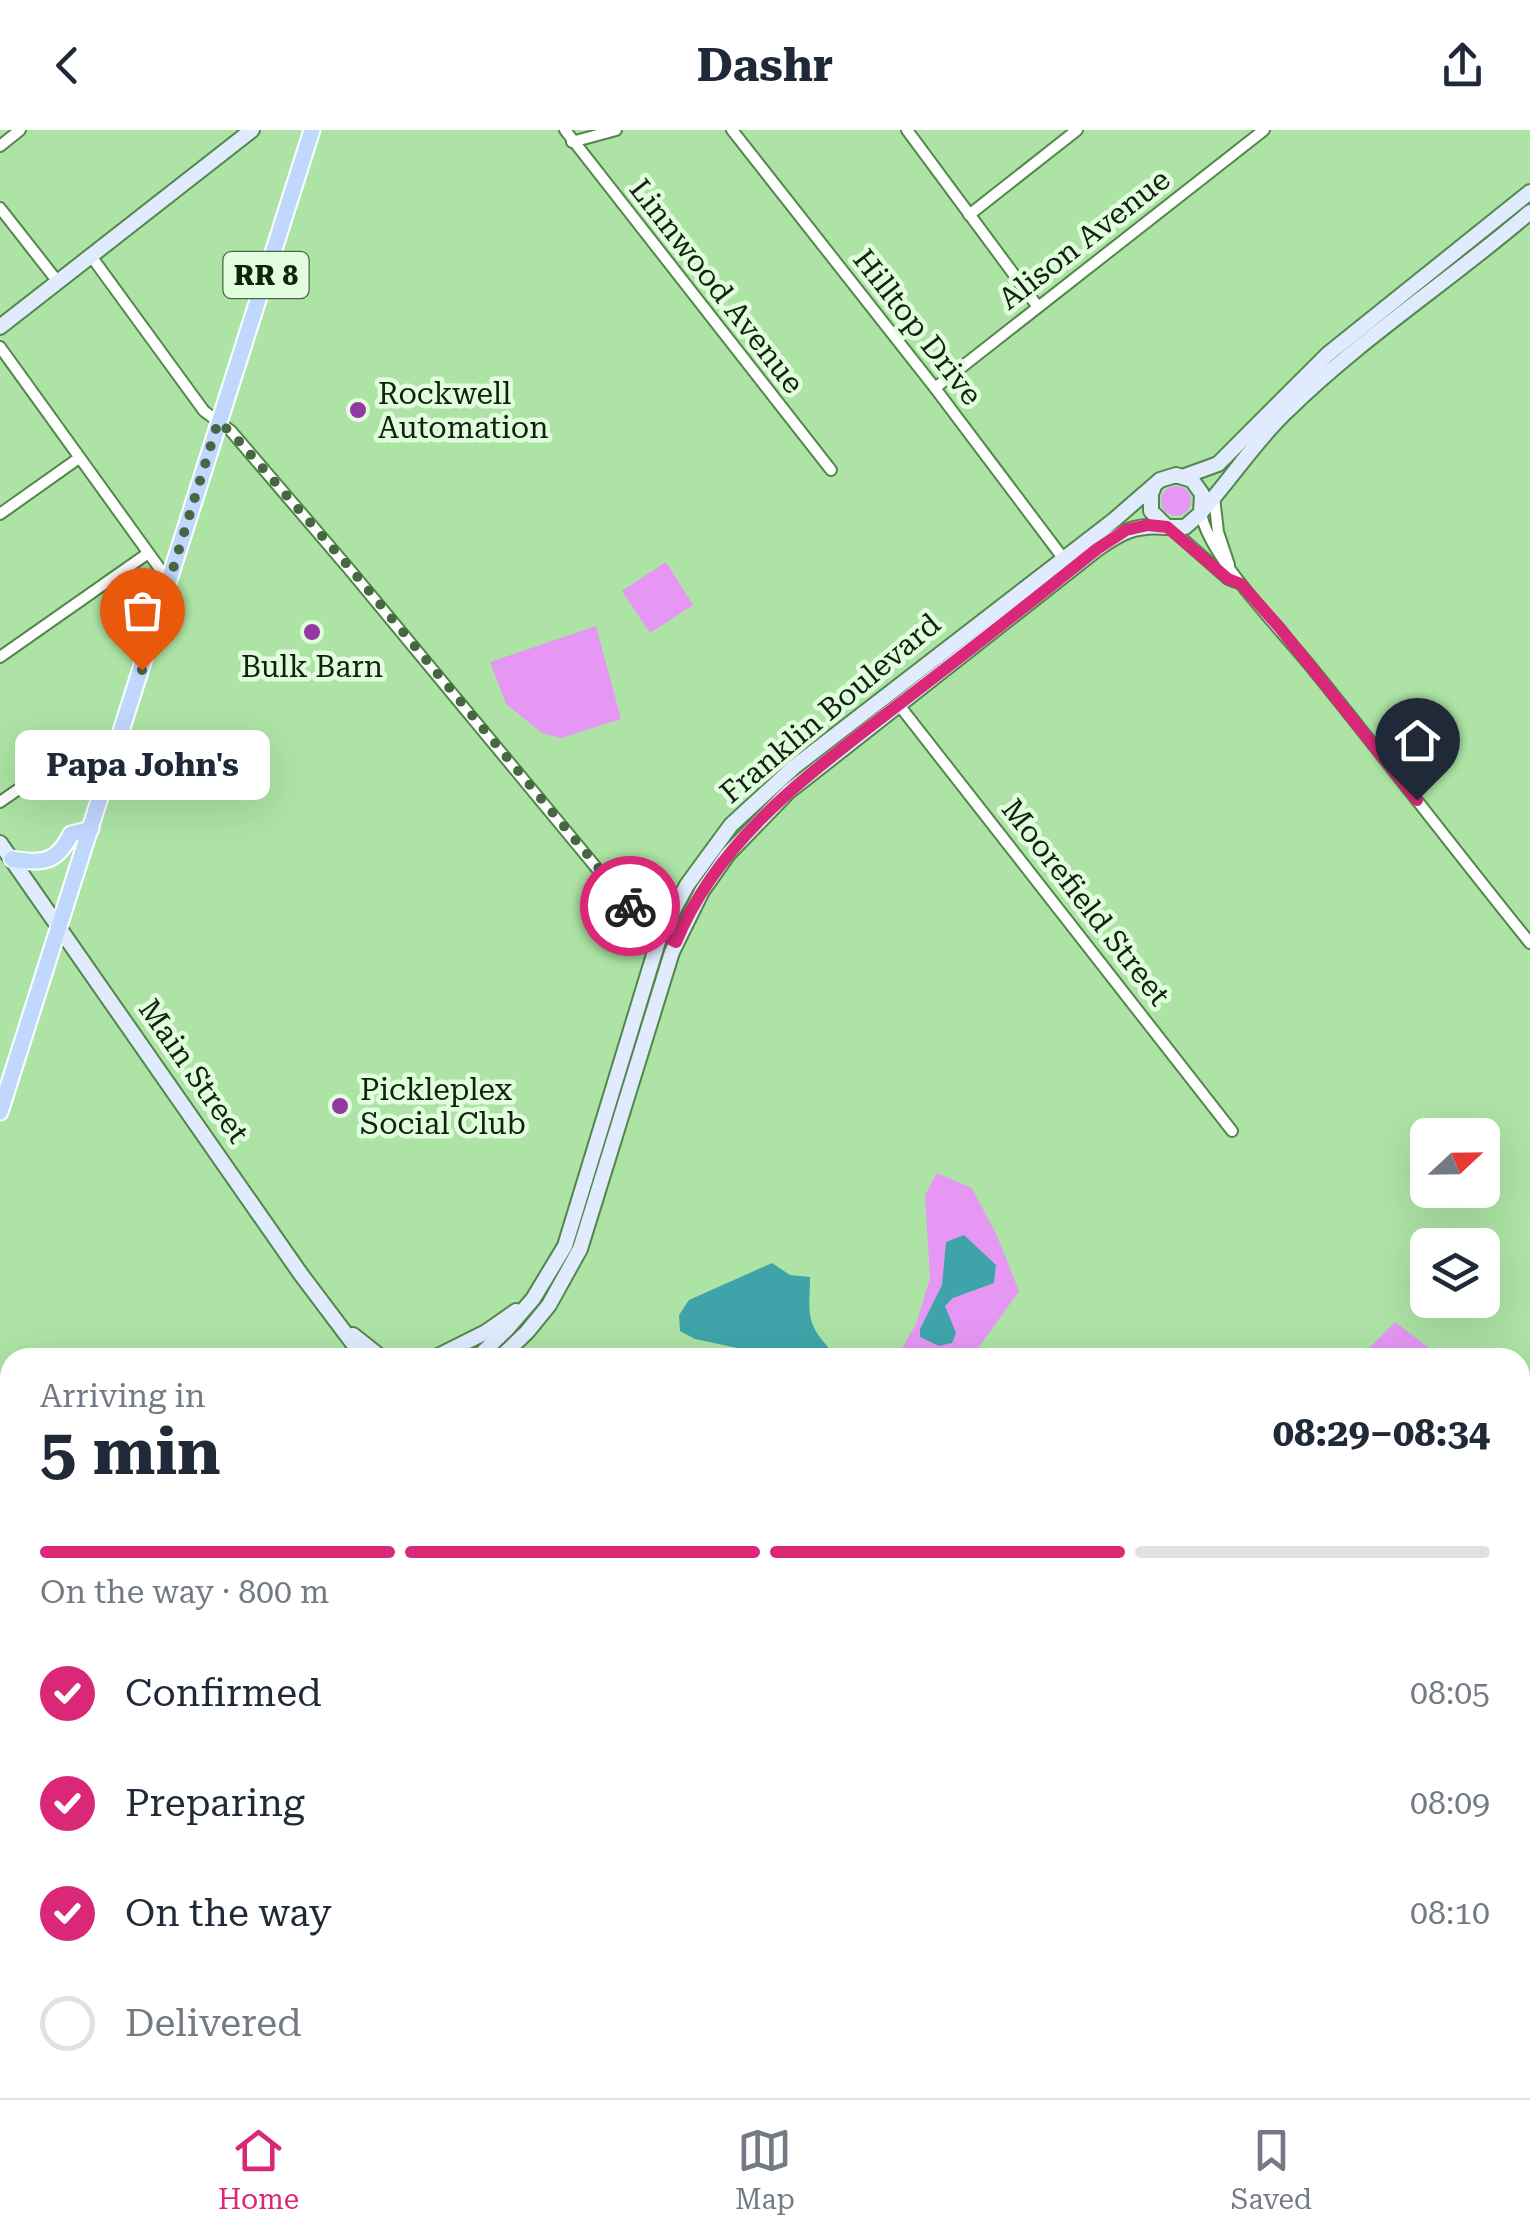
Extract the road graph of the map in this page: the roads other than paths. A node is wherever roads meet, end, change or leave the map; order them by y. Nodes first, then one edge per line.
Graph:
1 (20, 130) edge
2 (252, 130) edge
3 (312, 130) edge
4 (565, 130) edge
5 (616, 130) edge
6 (732, 130) edge
7 (907, 130) edge
8 (1077, 130) edge
9 (1264, 130) edge
10 (572, 142) junction
11 (0, 146) edge
12 (1530, 192) edge
13 (0, 208) edge
14 (1530, 212) edge
15 (969, 214) junction
16 (91, 256) junction
17 (58, 282) junction
18 (1038, 308) junction
19 (0, 327) edge
20 (0, 347) edge
21 (935, 388) junction
22 (218, 422) junction
23 (79, 458) junction
24 (832, 470) dead end
25 (1185, 476) junction
26 (1154, 486) junction
27 (1214, 497) junction
28 (1202, 512) junction
29 (0, 514) edge
30 (1168, 528) junction
31 (146, 554) junction
32 (1063, 558) junction
33 (1229, 566) junction
34 (168, 580) junction
35 (1241, 584) junction
36 (0, 658) edge
37 (899, 705) junction
38 (84, 744) dead end
39 (0, 802) edge
40 (90, 829) junction
41 (0, 844) edge
42 (12, 859) junction
43 (58, 928) junction
44 (660, 934) junction
45 (676, 942) junction
46 (1530, 943) edge
47 (0, 1112) edge
48 (1232, 1130) dead end
49 (532, 1299) junction
50 (344, 1328) junction
51 (357, 1348) edge
52 (369, 1348) edge
53 (454, 1348) edge
54 (485, 1348) edge
55 (510, 1348) edge

1 - 11 street
2 - 16 main road
3 - 22 main road, RR 8
4 - 10 street, Linnwood Avenue
5 - 10 street
6 - 21 street, Hilltop Drive
7 - 15 street
8 - 15 street
9 - 18 street, Alison Avenue
10 - 24 street, Linnwood Avenue
12 - 25 main road
13 - 17 street
14 - 27 main road
15 - 18 street
16 - 17 main road
16 - 22 street
17 - 19 main road
18 - 21 street, Alison Avenue
20 - 23 street
21 - 32 street, Hilltop Drive
22 - 34 main road, RR 8
22 - 44 street
23 - 29 street
23 - 31 street
25 - 26 main road
25 - 28 main road
26 - 30 main road
26 - 32 main road, Franklin Boulevard
27 - 28 main road
27 - 33 street
28 - 30 main road
28 - 33 street
30 - 35 street
30 - 37 main road, Franklin Boulevard
31 - 34 street
31 - 36 street
32 - 44 main road, Franklin Boulevard
33 - 35 street
34 - 40 main road, RR 8
35 - 46 street
37 - 45 main road, Franklin Boulevard
37 - 48 street, Moorefield Street
38 - 39 street
40 - 42 main road
40 - 43 main road, RR 8
41 - 42 main road, Main Street
42 - 43 main road, Main Street
43 - 47 main road, RR 8
43 - 50 main road, Main Street
44 - 45 street
44 - 49 main road, Franklin Boulevard
45 - 55 main road, Franklin Boulevard
49 - 53 main road
49 - 54 main road, Franklin Boulevard
50 - 51 main road, Main Street
50 - 52 main road, Main Street

